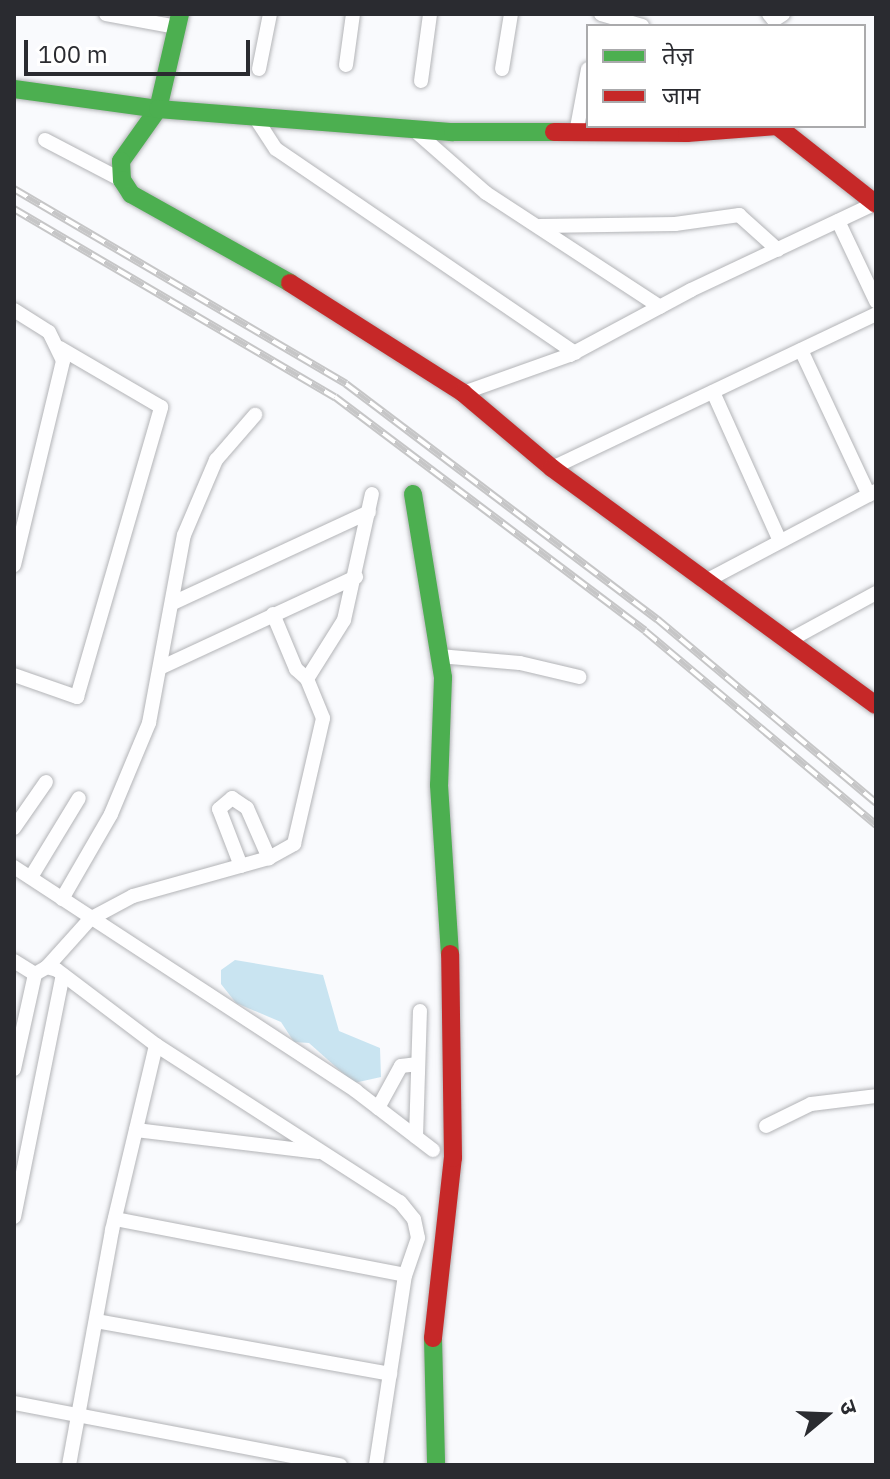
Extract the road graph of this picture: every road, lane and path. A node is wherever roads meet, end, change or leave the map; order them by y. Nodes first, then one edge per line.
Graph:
1 (106, 14) edge
2 (270, 14) edge
3 (353, 14) edge
4 (430, 14) edge
5 (511, 14) edge
6 (601, 14) edge
7 (179, 21) edge
8 (635, 24) edge
9 (346, 65) dead end
10 (259, 69) dead end
11 (502, 69) dead end
12 (586, 80) edge
13 (421, 81) dead end
14 (14, 89) edge
15 (158, 109) junction
16 (255, 117) junction
17 (720, 128) edge
18 (780, 128) edge
19 (413, 129) junction
20 (576, 133) junction
21 (45, 140) dead end
22 (122, 180) junction
23 (876, 204) edge
24 (838, 221) junction
25 (540, 226) junction
26 (778, 250) junction
27 (876, 301) edge
28 (660, 307) junction
29 (14, 310) edge
30 (876, 314) edge
31 (60, 348) junction
32 (801, 350) junction
33 (575, 353) junction
34 (713, 392) junction
35 (463, 393) junction
36 (255, 415) dead end
37 (552, 468) junction
38 (872, 493) edge
39 (372, 494) dead end
40 (413, 494) dead end
41 (369, 512) junction
42 (779, 539) junction
43 (14, 565) edge
44 (356, 577) junction
45 (704, 582) junction
46 (876, 593) edge
47 (173, 603) junction
48 (273, 614) junction
49 (788, 641) junction
50 (439, 656) junction
51 (162, 667) junction
52 (14, 675) edge
53 (579, 677) dead end
54 (307, 679) junction
55 (876, 705) edge
56 (46, 782) dead end
57 (79, 798) dead end
58 (14, 828) edge
59 (269, 858) junction
60 (241, 866) junction
61 (14, 867) edge
62 (31, 877) junction
63 (62, 899) junction
64 (90, 919) junction
65 (14, 961) edge
66 (41, 971) junction
67 (63, 975) junction
68 (420, 1011) dead end
69 (156, 1045) junction
70 (418, 1064) junction
71 (14, 1069) edge
72 (876, 1096) edge
73 (378, 1108) junction
74 (766, 1126) dead end
75 (136, 1130) junction
76 (416, 1137) junction
77 (433, 1150) dead end
78 (323, 1152) junction
79 (14, 1217) edge
80 (115, 1219) junction
81 (405, 1275) junction
82 (96, 1321) junction
83 (390, 1374) junction
84 (14, 1403) edge
85 (80, 1416) junction
86 (69, 1465) edge
87 (340, 1465) edge
88 (376, 1465) edge
89 (436, 1465) edge

1 - 7 street
2 - 10 street
3 - 9 street
4 - 13 street
5 - 11 street
6 - 8 street
7 - 15 street
12 - 20 street
14 - 15 street
15 - 16 street
15 - 22 street
16 - 19 street
16 - 33 street
17 - 20 street
18 - 23 street
19 - 20 street
19 - 25 street
21 - 22 street
22 - 35 street
23 - 24 street
24 - 26 street
24 - 27 street
25 - 26 street
25 - 28 street
26 - 28 street
28 - 33 street
29 - 31 street
30 - 32 street
31 - 43 street
31 - 52 street
32 - 34 street
32 - 38 street
33 - 35 street
34 - 37 street
34 - 42 street
35 - 37 street
36 - 47 street
37 - 45 street
38 - 42 street
39 - 41 street
40 - 50 street
41 - 44 street
41 - 47 street
42 - 45 street
44 - 48 street
44 - 54 street
45 - 49 street
46 - 49 street
47 - 51 street
48 - 51 street
48 - 54 street
49 - 55 street
50 - 53 street
50 - 89 street
51 - 63 street
54 - 59 street
56 - 58 street
57 - 62 street
59 - 60 street
59 - 60 street
60 - 64 street
61 - 62 street
62 - 63 street
63 - 64 street
64 - 66 street
64 - 73 street
65 - 66 street
66 - 67 street
66 - 71 street
67 - 69 street
67 - 79 street
68 - 70 street
69 - 75 street
69 - 78 street
70 - 73 street
70 - 76 street
72 - 74 street
73 - 76 street
75 - 78 street
75 - 80 street
76 - 77 street
78 - 81 street
80 - 81 street
80 - 82 street
81 - 83 street
82 - 83 street
82 - 85 street
83 - 88 street
84 - 85 street
85 - 86 street
85 - 87 street

